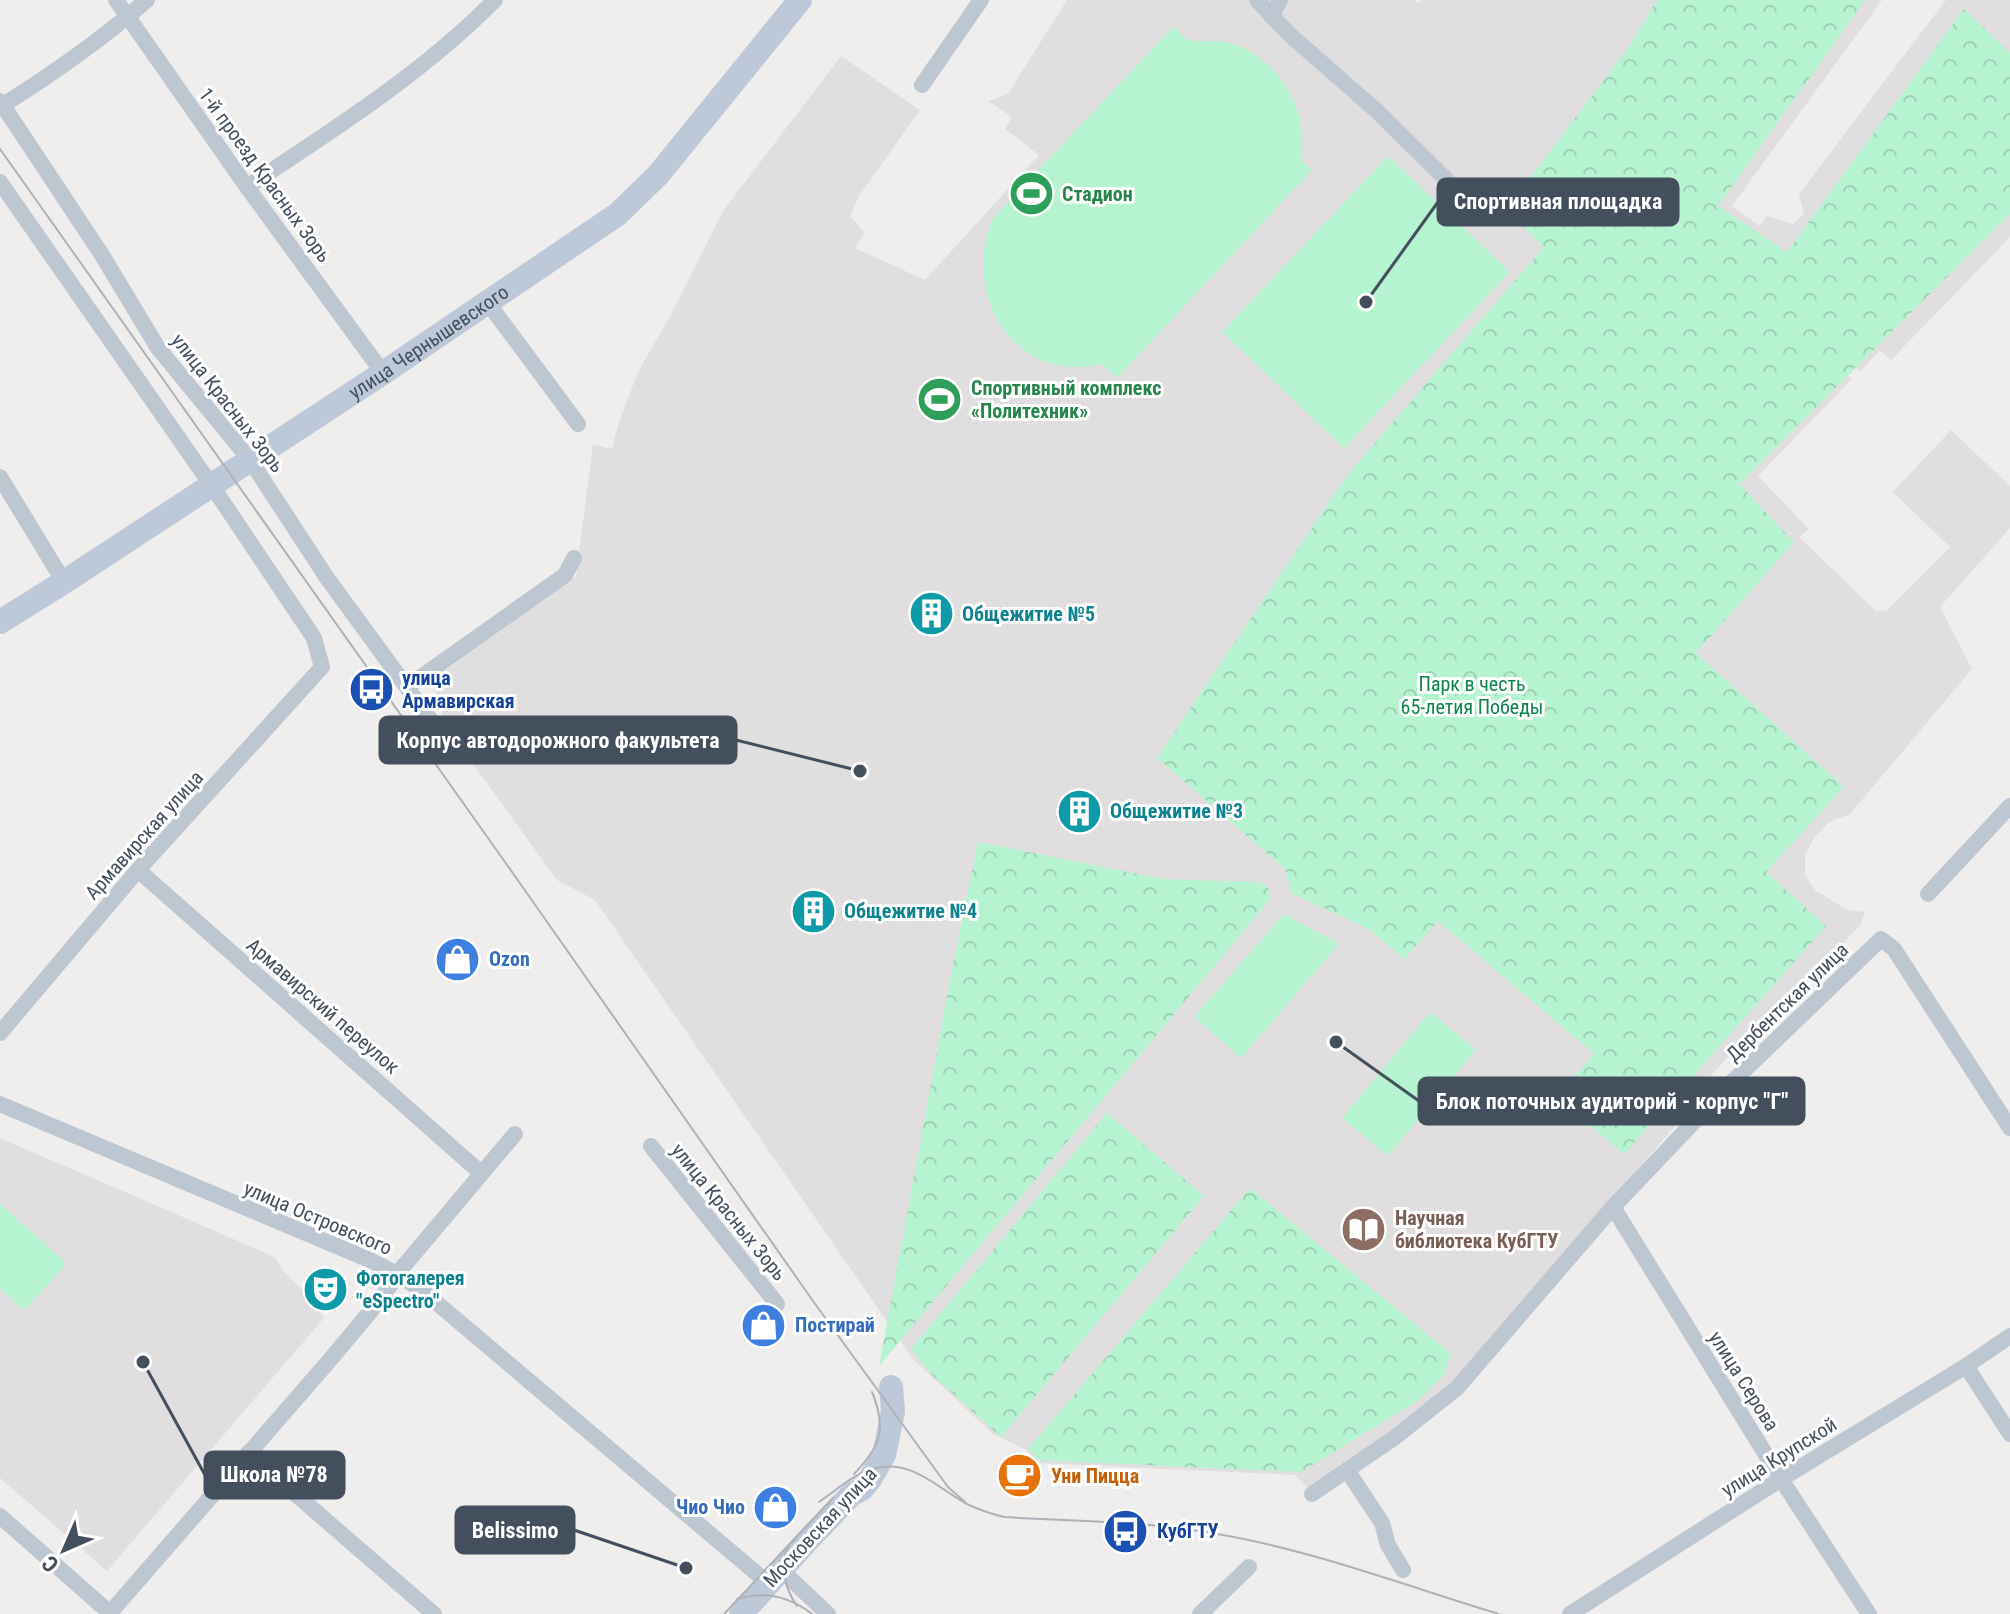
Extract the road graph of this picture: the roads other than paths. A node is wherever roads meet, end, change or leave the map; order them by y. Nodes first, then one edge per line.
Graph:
1 (116, 0) edge
2 (147, 0) edge
3 (495, 0) edge
4 (800, 0) edge
5 (981, 0) edge
6 (1257, 0) edge
7 (1280, 0) edge
8 (1271, 16) junction
9 (127, 17) junction
10 (922, 85) dead end
11 (1, 104) edge
12 (0, 182) edge
13 (247, 187) junction
14 (1482, 215) dead end
15 (488, 303) junction
16 (383, 373) junction
17 (578, 424) dead end
18 (250, 460) junction
19 (0, 477) edge
20 (212, 486) junction
21 (574, 558) dead end
22 (64, 582) junction
23 (0, 622) edge
24 (407, 687) junction
25 (433, 723) dead end
26 (2010, 806) edge
27 (138, 870) junction
28 (1928, 894) dead end
29 (0, 1033) edge
30 (0, 1104) edge
31 (2010, 1128) edge
32 (515, 1134) dead end
33 (651, 1146) dead end
34 (481, 1173) junction
35 (1613, 1207) junction
36 (397, 1274) junction
37 (777, 1304) dead end
38 (2010, 1336) edge
39 (1966, 1366) junction
40 (891, 1387) dead end
41 (2010, 1434) edge
42 (248, 1453) junction
43 (1347, 1470) junction
44 (1781, 1479) junction
45 (1312, 1494) dead end
46 (0, 1516) edge
47 (1249, 1567) dead end
48 (1403, 1570) dead end
49 (774, 1576) junction
50 (110, 1614) edge
51 (434, 1614) edge
52 (741, 1614) edge
53 (828, 1614) edge
54 (1200, 1614) edge
55 (1570, 1614) edge
56 (1869, 1614) edge

1 - 9 street, 1-й проезд Красных Зорь
2 - 9 street
3 - 13 street
4 - 15 street, улица Чернышевского
5 - 10 street
6 - 8 street
7 - 8 street
8 - 14 street
9 - 11 street
9 - 13 street, 1-й проезд Красных Зорь
11 - 18 street, улица Красных Зорь
12 - 20 street
13 - 16 street, 1-й проезд Красных Зорь
15 - 16 street, улица Чернышевского
15 - 17 street
16 - 18 street, улица Чернышевского
18 - 20 street, улица Чернышевского
18 - 24 street, улица Красных Зорь
19 - 22 street
20 - 22 street, улица Чернышевского
20 - 27 street, Армавирская улица
21 - 24 street
22 - 23 street, улица Чернышевского
24 - 25 street, улица Красных Зорь
26 - 28 street
27 - 29 street, Армавирская улица
27 - 34 street, Армавирский переулок
30 - 36 street, улица Островского
31 - 35 street, Дербентская улица
32 - 34 street
33 - 37 street, улица Красных Зорь
34 - 36 street
35 - 43 street, Дербентская улица
35 - 44 street, улица Серова
36 - 42 street
36 - 49 street, улица Островского
38 - 39 street, улица Крупской
39 - 41 street
39 - 44 street, улица Крупской
40 - 49 street, Московская улица
42 - 50 street
42 - 51 street
43 - 45 street, Дербентская улица
43 - 48 street
44 - 55 street, улица Крупской
44 - 56 street, улица Серова
46 - 50 street
47 - 54 street
49 - 52 street, Московская улица
49 - 53 street, улица Островского

